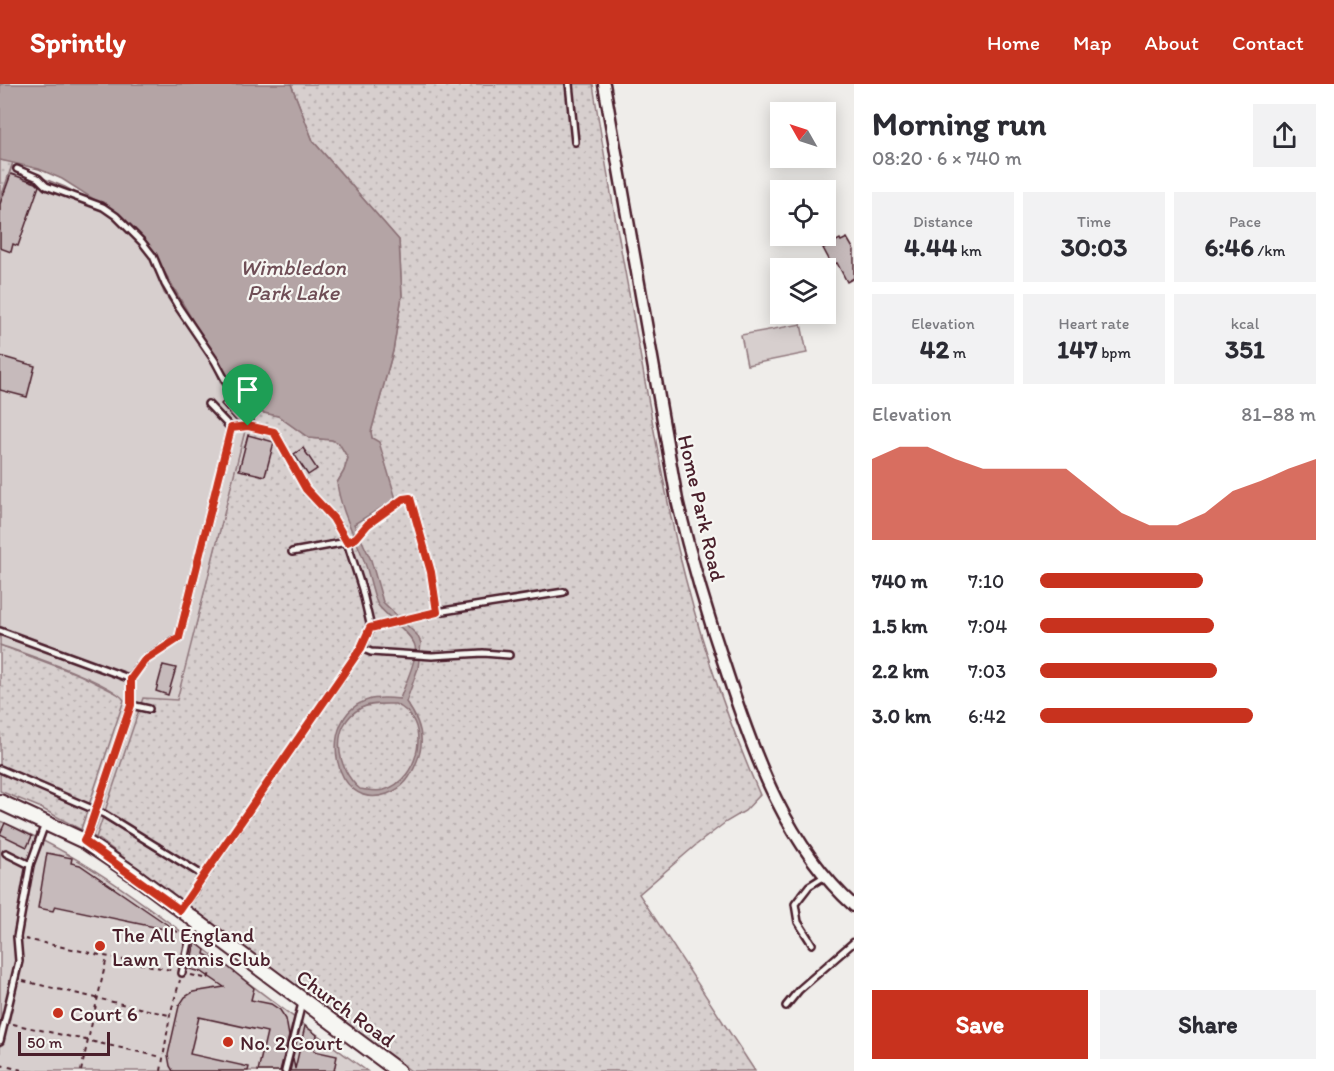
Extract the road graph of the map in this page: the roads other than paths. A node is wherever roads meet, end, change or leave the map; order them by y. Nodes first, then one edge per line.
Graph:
1 (569, 84) edge
2 (604, 84) edge
3 (575, 142) dead end
4 (17, 169) dead end
5 (208, 404) dead end
6 (248, 426) junction
7 (231, 428) junction
8 (308, 541) dead end
9 (347, 542) junction
10 (312, 549) junction
11 (291, 552) dead end
12 (564, 592) dead end
13 (437, 612) junction
14 (370, 628) junction
15 (0, 631) edge
16 (361, 648) junction
17 (509, 655) dead end
18 (131, 679) junction
19 (131, 705) junction
20 (149, 709) dead end
21 (0, 769) edge
22 (0, 801) edge
23 (96, 811) junction
24 (46, 822) junction
25 (84, 841) junction
26 (6, 853) dead end
27 (30, 865) junction
28 (204, 876) junction
29 (825, 876) junction
30 (854, 906) edge
31 (180, 910) junction
32 (199, 925) junction
33 (854, 942) edge
34 (812, 944) dead end
35 (182, 973) road end
36 (302, 1001) junction
37 (786, 1006) dead end
38 (0, 1041) edge
39 (285, 1071) edge
40 (398, 1071) edge

1 - 3 lane
2 - 29 street, Home Park Road
4 - 6 lane
5 - 7 lane
6 - 7 lane
6 - 9 lane
7 - 18 lane
8 - 10 lane
9 - 10 lane
9 - 13 lane
9 - 14 lane
10 - 11 lane
12 - 13 lane
13 - 14 lane
14 - 16 lane
15 - 18 lane
16 - 17 lane
16 - 28 lane
18 - 19 lane
19 - 20 lane
19 - 23 lane
21 - 23 lane
22 - 24 street, Church Road
23 - 25 lane
23 - 28 lane
24 - 25 street, Church Road
24 - 27 lane
25 - 31 street, Church Road
26 - 27 lane
27 - 38 lane
28 - 31 lane
29 - 30 street, Home Park Road
29 - 34 lane
31 - 32 street, Church Road
32 - 35 lane
32 - 36 street, Church Road
33 - 37 lane
36 - 39 lane
36 - 40 street, Church Road

